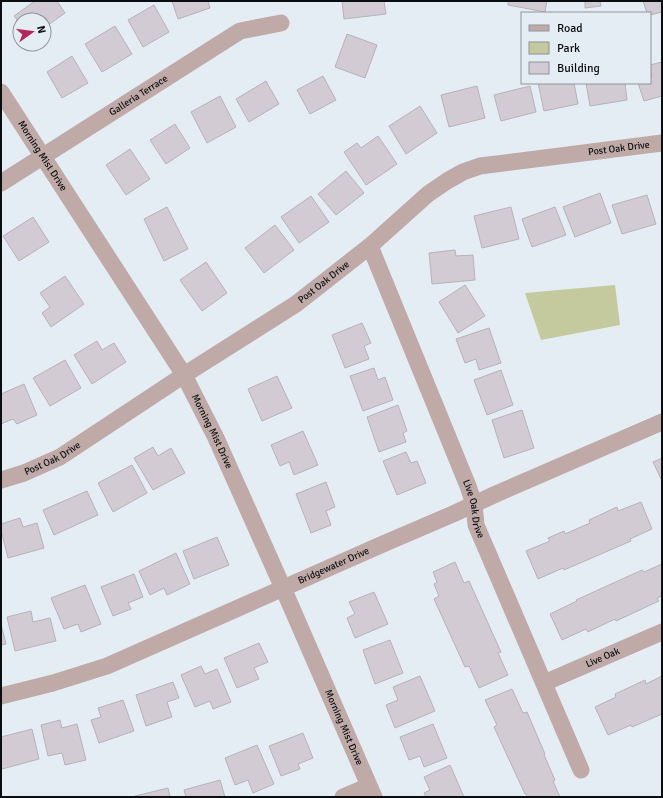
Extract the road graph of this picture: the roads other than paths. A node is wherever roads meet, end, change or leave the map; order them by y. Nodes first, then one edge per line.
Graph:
1 (282, 23) dead end
2 (1, 92) edge
3 (662, 143) edge
4 (42, 156) junction
5 (1, 183) edge
6 (370, 246) junction
7 (184, 375) junction
8 (662, 422) edge
9 (1, 480) edge
10 (474, 504) junction
11 (283, 588) junction
12 (662, 632) edge
13 (544, 683) junction
14 (1, 696) edge
15 (581, 770) dead end
16 (371, 791) edge
17 (343, 797) edge

1 - 4 street, Galleria Terrace
2 - 4 street, Morning Mist Drive
3 - 6 street, Post Oak Drive
4 - 5 street, Galleria Terrace
4 - 7 street, Morning Mist Drive
6 - 7 street, Post Oak Drive
6 - 10 street, Live Oak Drive
7 - 9 street, Post Oak Drive
7 - 11 street, Morning Mist Drive
8 - 10 street, Bridgewater Drive
10 - 11 street, Bridgewater Drive
10 - 13 street, Live Oak Drive
11 - 14 street, Bridgewater Drive
11 - 16 street, Morning Mist Drive
12 - 13 street, Live Oak
13 - 15 street, Live Oak Drive
16 - 17 street

